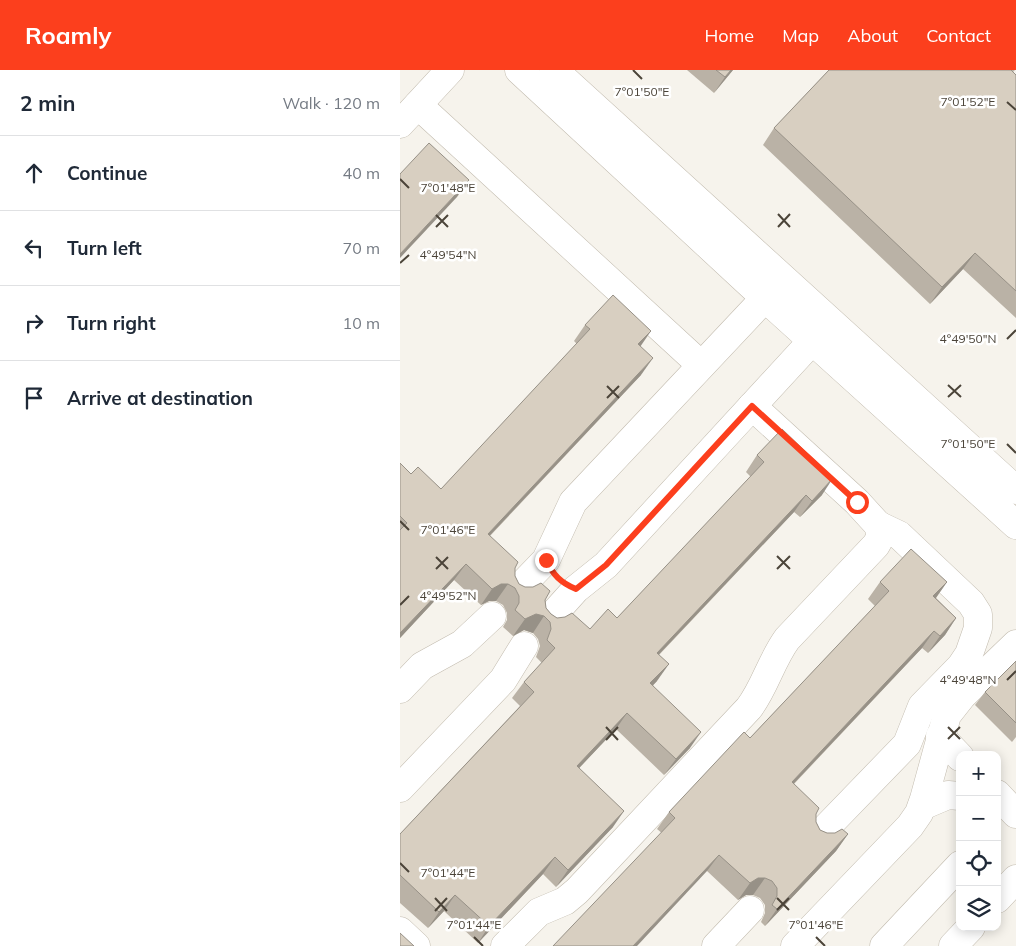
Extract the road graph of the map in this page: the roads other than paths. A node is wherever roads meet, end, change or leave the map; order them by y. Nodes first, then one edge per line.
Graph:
1 (450, 70) edge
2 (519, 70) edge
3 (554, 70) edge
4 (409, 114) edge
5 (765, 298) junction
6 (812, 341) junction
7 (701, 365) junction
8 (752, 406) junction
9 (1016, 490) edge
10 (878, 525) junction
11 (1016, 525) edge
12 (546, 560) junction
13 (518, 589) edge
14 (576, 589) junction
15 (492, 616) dead end
16 (550, 619) edge
17 (1016, 644) edge
18 (524, 646) dead end
19 (400, 689) edge
20 (940, 736) junction
21 (956, 753) edge
22 (400, 788) edge
23 (956, 796) edge
24 (999, 796) edge
25 (922, 806) junction
26 (1016, 814) edge
27 (819, 835) edge
28 (956, 869) edge
29 (1016, 879) edge
30 (1001, 895) edge
31 (750, 910) dead end
32 (400, 931) edge
33 (967, 931) edge
34 (416, 946) edge
35 (505, 946) edge
36 (716, 946) edge
37 (795, 946) edge
38 (884, 946) edge
39 (953, 946) edge

1 - 4 street
2 - 5 street
3 - 9 street
4 - 7 street
5 - 6 street
5 - 7 street
6 - 8 street
6 - 11 street
7 - 12 street
8 - 10 street
8 - 14 street
10 - 27 street
10 - 35 street
12 - 13 street
12 - 14 street
14 - 16 street
15 - 19 street
17 - 20 street
18 - 22 street
20 - 21 street
20 - 25 street
23 - 25 street
24 - 26 street
25 - 37 street
28 - 38 street
29 - 30 street
31 - 36 street
32 - 34 street
33 - 39 street

